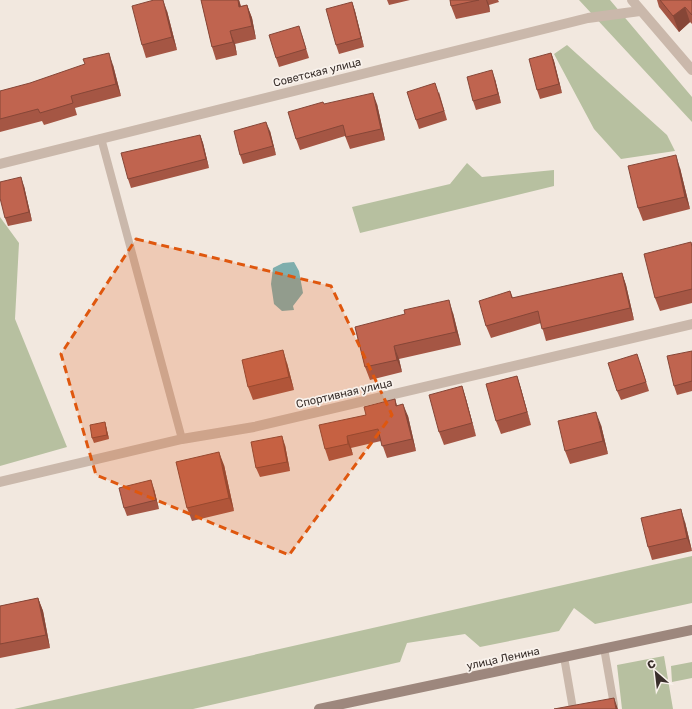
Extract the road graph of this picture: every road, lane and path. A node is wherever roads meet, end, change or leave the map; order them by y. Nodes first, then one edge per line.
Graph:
1 (632, 0) edge
2 (640, 11) junction
3 (692, 70) edge
4 (101, 138) junction
5 (0, 164) edge
6 (692, 324) edge
7 (182, 439) junction
8 (0, 482) edge
9 (692, 630) edge
10 (604, 648) junction
11 (564, 657) junction
12 (601, 707) edge
13 (319, 709) edge
14 (573, 709) edge

1 - 2 street
2 - 3 street
2 - 4 street, Советская улица
4 - 5 street, Советская улица
4 - 7 lane
6 - 7 street, Спортивная улица
7 - 8 street, Спортивная улица
9 - 10 street, улица Ленина
10 - 11 street, улица Ленина
10 - 12 lane
11 - 13 street, улица Ленина
11 - 14 lane

